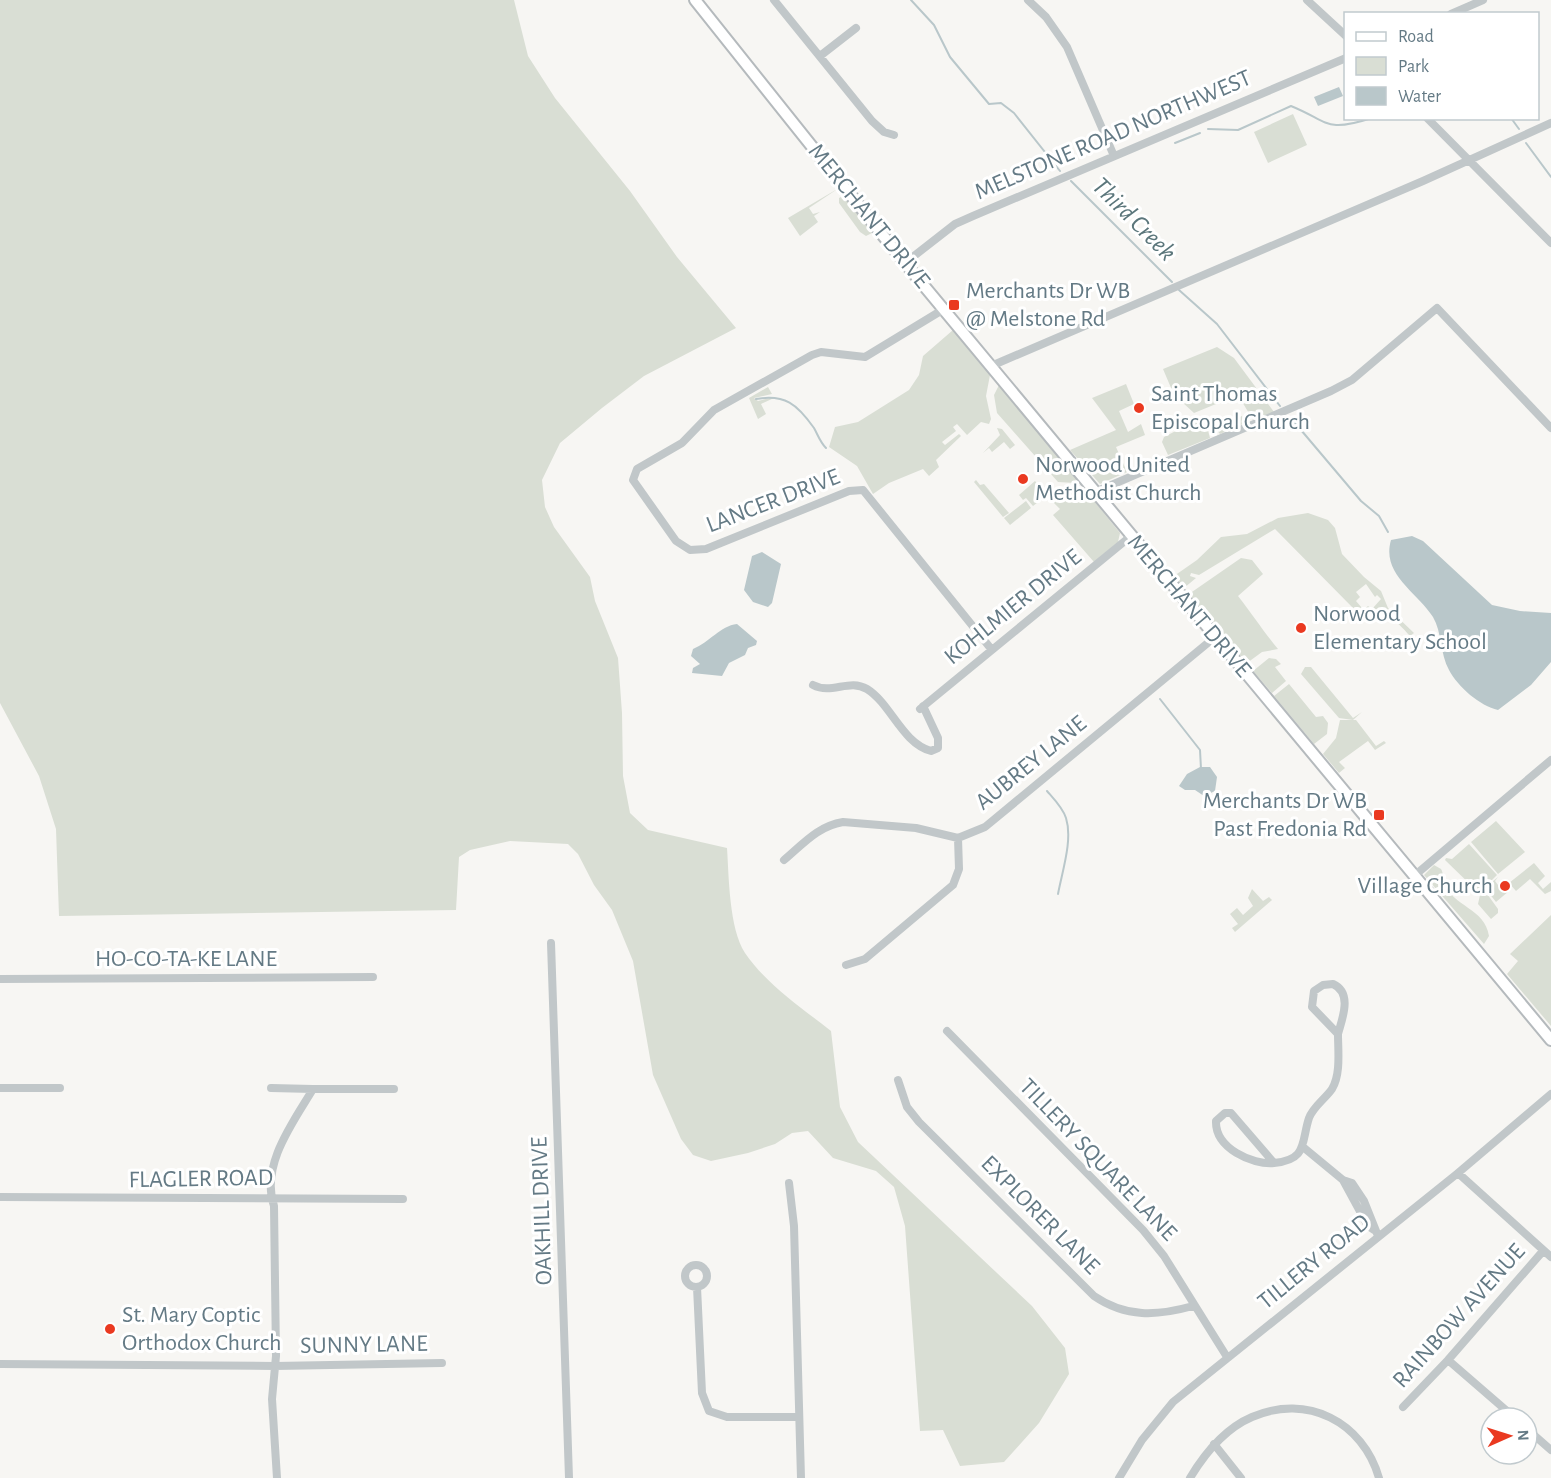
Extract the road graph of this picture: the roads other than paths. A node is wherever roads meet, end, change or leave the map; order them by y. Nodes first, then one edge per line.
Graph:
1 (695, 0) edge
2 (774, 0) edge
3 (1028, 0) edge
4 (1307, 0) edge
5 (1483, 0) edge
6 (1456, 12) edge
7 (856, 28) dead end
8 (1344, 34) edge
9 (820, 56) junction
10 (1344, 59) edge
11 (1429, 120) edge
12 (1551, 123) edge
13 (894, 135) dead end
14 (1114, 156) junction
15 (1468, 160) junction
16 (1551, 243) edge
17 (905, 263) junction
18 (944, 309) junction
19 (991, 366) junction
20 (1551, 428) edge
21 (1095, 492) junction
22 (1131, 536) junction
23 (1215, 638) junction
24 (992, 650) junction
25 (813, 686) dead end
26 (1551, 760) edge
27 (958, 838) junction
28 (784, 861) dead end
29 (1413, 876) junction
30 (551, 943) dead end
31 (846, 965) dead end
32 (373, 977) dead end
33 (0, 979) edge
34 (947, 1031) dead end
35 (1338, 1034) junction
36 (1551, 1040) edge
37 (898, 1080) dead end
38 (0, 1088) edge
39 (60, 1088) dead end
40 (271, 1088) dead end
41 (314, 1089) junction
42 (394, 1089) dead end
43 (1551, 1094) edge
44 (1303, 1147) junction
45 (1274, 1163) junction
46 (1458, 1173) junction
47 (789, 1183) dead end
48 (0, 1197) edge
49 (271, 1197) junction
50 (403, 1199) dead end
51 (1376, 1233) junction
52 (1543, 1251) junction
53 (1551, 1257) edge
54 (697, 1287) dead end
55 (1193, 1306) junction
56 (1227, 1357) junction
57 (1448, 1360) junction
58 (442, 1363) dead end
59 (0, 1364) edge
60 (275, 1366) junction
61 (1501, 1406) edge
62 (1403, 1407) dead end
63 (799, 1417) junction
64 (1539, 1440) edge
65 (1214, 1444) junction
66 (1551, 1450) edge
67 (277, 1478) edge
68 (569, 1478) edge
69 (801, 1478) edge
70 (1119, 1478) edge
71 (1190, 1478) edge
72 (1241, 1478) edge
73 (1379, 1478) edge

1 - 17 main road, MERCHANT DRIVE
2 - 9 street
3 - 14 street
4 - 8 street
5 - 6 street
7 - 9 street
9 - 13 street
10 - 14 street, MELSTONE ROAD NORTHWEST
11 - 15 street
12 - 15 street
14 - 17 street, MELSTONE ROAD NORTHWEST
15 - 16 street
15 - 19 street
17 - 18 main road, MERCHANT DRIVE
18 - 19 main road, MERCHANT DRIVE
18 - 24 street, LANCER DRIVE
19 - 21 main road, MERCHANT DRIVE
20 - 21 street
21 - 22 main road, MERCHANT DRIVE
22 - 23 main road, MERCHANT DRIVE
22 - 24 street, KOHLMIER DRIVE
23 - 27 street, AUBREY LANE
23 - 29 main road, MERCHANT DRIVE
24 - 25 street, KOHLMIER DRIVE
26 - 29 street
27 - 28 street
27 - 31 street
29 - 36 main road, MERCHANT DRIVE
30 - 68 street, OAKHILL DRIVE
32 - 33 street, HO-CO-TA-KE LANE
34 - 55 street, TILLERY SQUARE LANE
35 - 35 street
35 - 44 street
37 - 55 street, EXPLORER LANE
38 - 39 street
40 - 41 street
41 - 42 street
41 - 49 street
43 - 46 street, TILLERY ROAD
44 - 45 street
44 - 51 street
45 - 45 street
46 - 51 street, TILLERY ROAD
46 - 52 street
47 - 63 street
48 - 49 street, FLAGLER ROAD
49 - 50 street, FLAGLER ROAD
49 - 60 street
51 - 56 street, TILLERY ROAD
52 - 53 street
52 - 57 street, RAINBOW AVENUE
54 - 63 street
55 - 56 street, TILLERY SQUARE LANE
56 - 70 street, TILLERY ROAD
57 - 61 street
57 - 62 street, RAINBOW AVENUE
58 - 60 street, SUNNY LANE
59 - 60 street, SUNNY LANE
60 - 67 street
63 - 69 street
64 - 66 street
65 - 71 street
65 - 72 street
65 - 73 street

